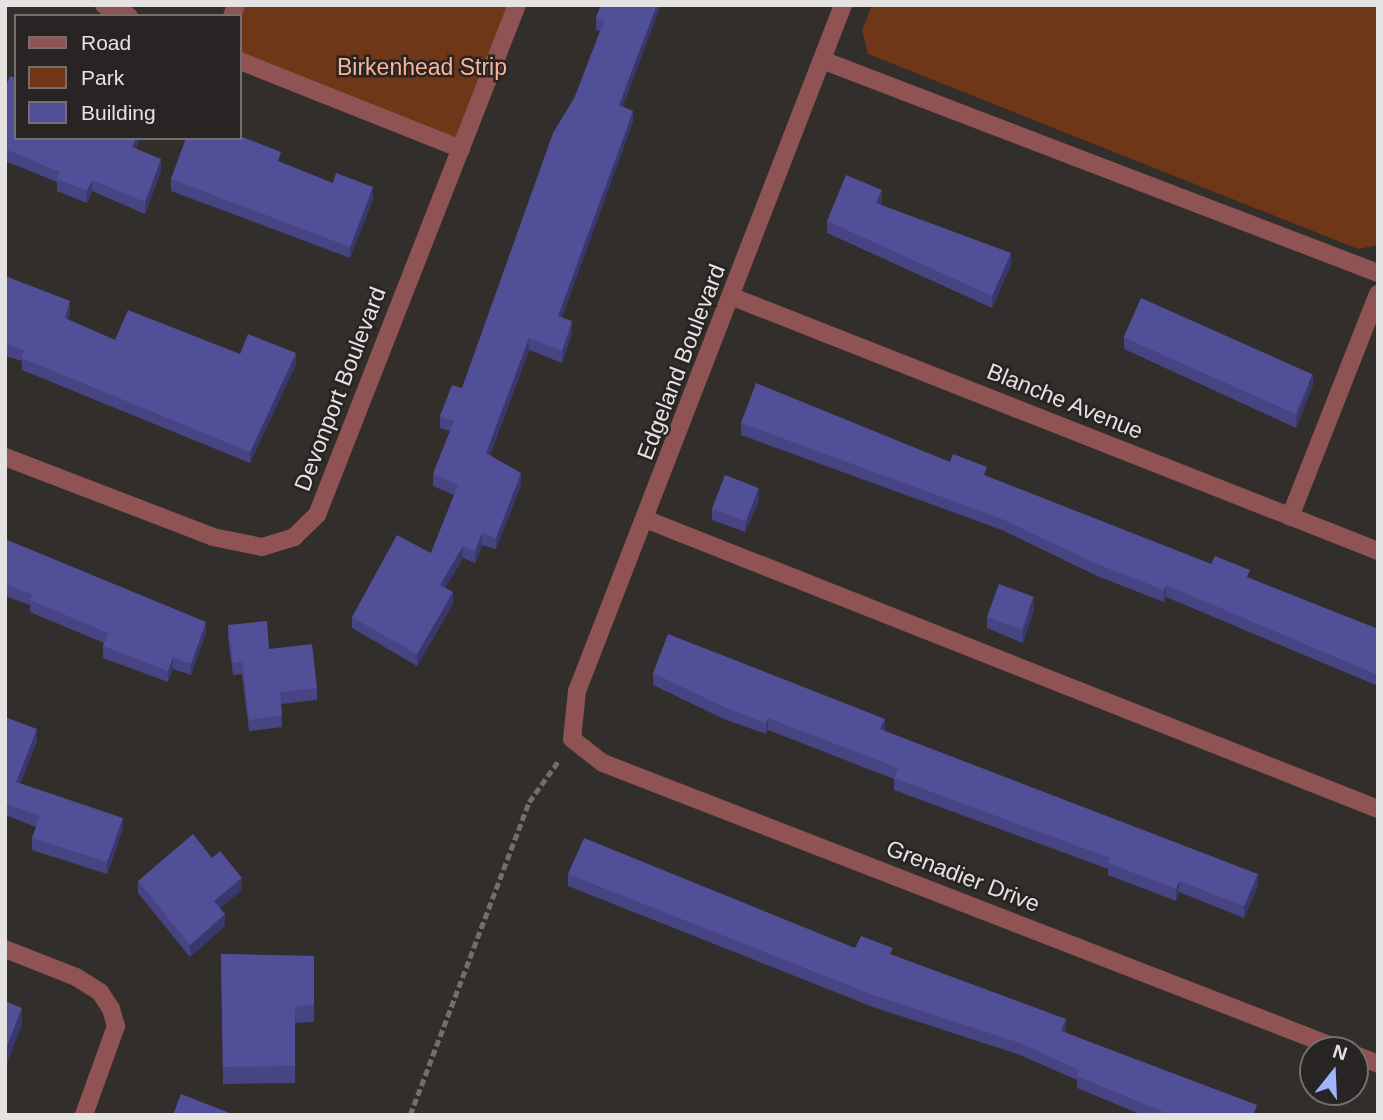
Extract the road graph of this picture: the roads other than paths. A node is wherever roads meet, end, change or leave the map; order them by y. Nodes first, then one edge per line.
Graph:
1 (103, 5) edge
2 (517, 5) edge
3 (843, 5) edge
4 (124, 14) edge
5 (822, 60) junction
6 (242, 62) edge
7 (461, 149) junction
8 (1378, 272) edge
9 (1378, 295) edge
10 (733, 297) junction
11 (5, 457) edge
12 (1290, 517) junction
13 (645, 519) junction
14 (1378, 551) edge
15 (572, 739) joint
16 (1378, 809) edge
17 (5, 949) edge
18 (1306, 1036) edge
19 (84, 1115) edge

1 - 4 street
2 - 7 street, Devonport Boulevard
3 - 5 street, Edgeland Boulevard
5 - 8 street
5 - 10 street, Edgeland Boulevard
6 - 7 street
7 - 11 street, Devonport Boulevard
9 - 12 street
10 - 12 street, Blanche Avenue
10 - 13 street, Edgeland Boulevard
12 - 14 street, Blanche Avenue
13 - 15 street, Edgeland Boulevard
13 - 16 street
15 - 18 street, Grenadier Drive
17 - 19 street

